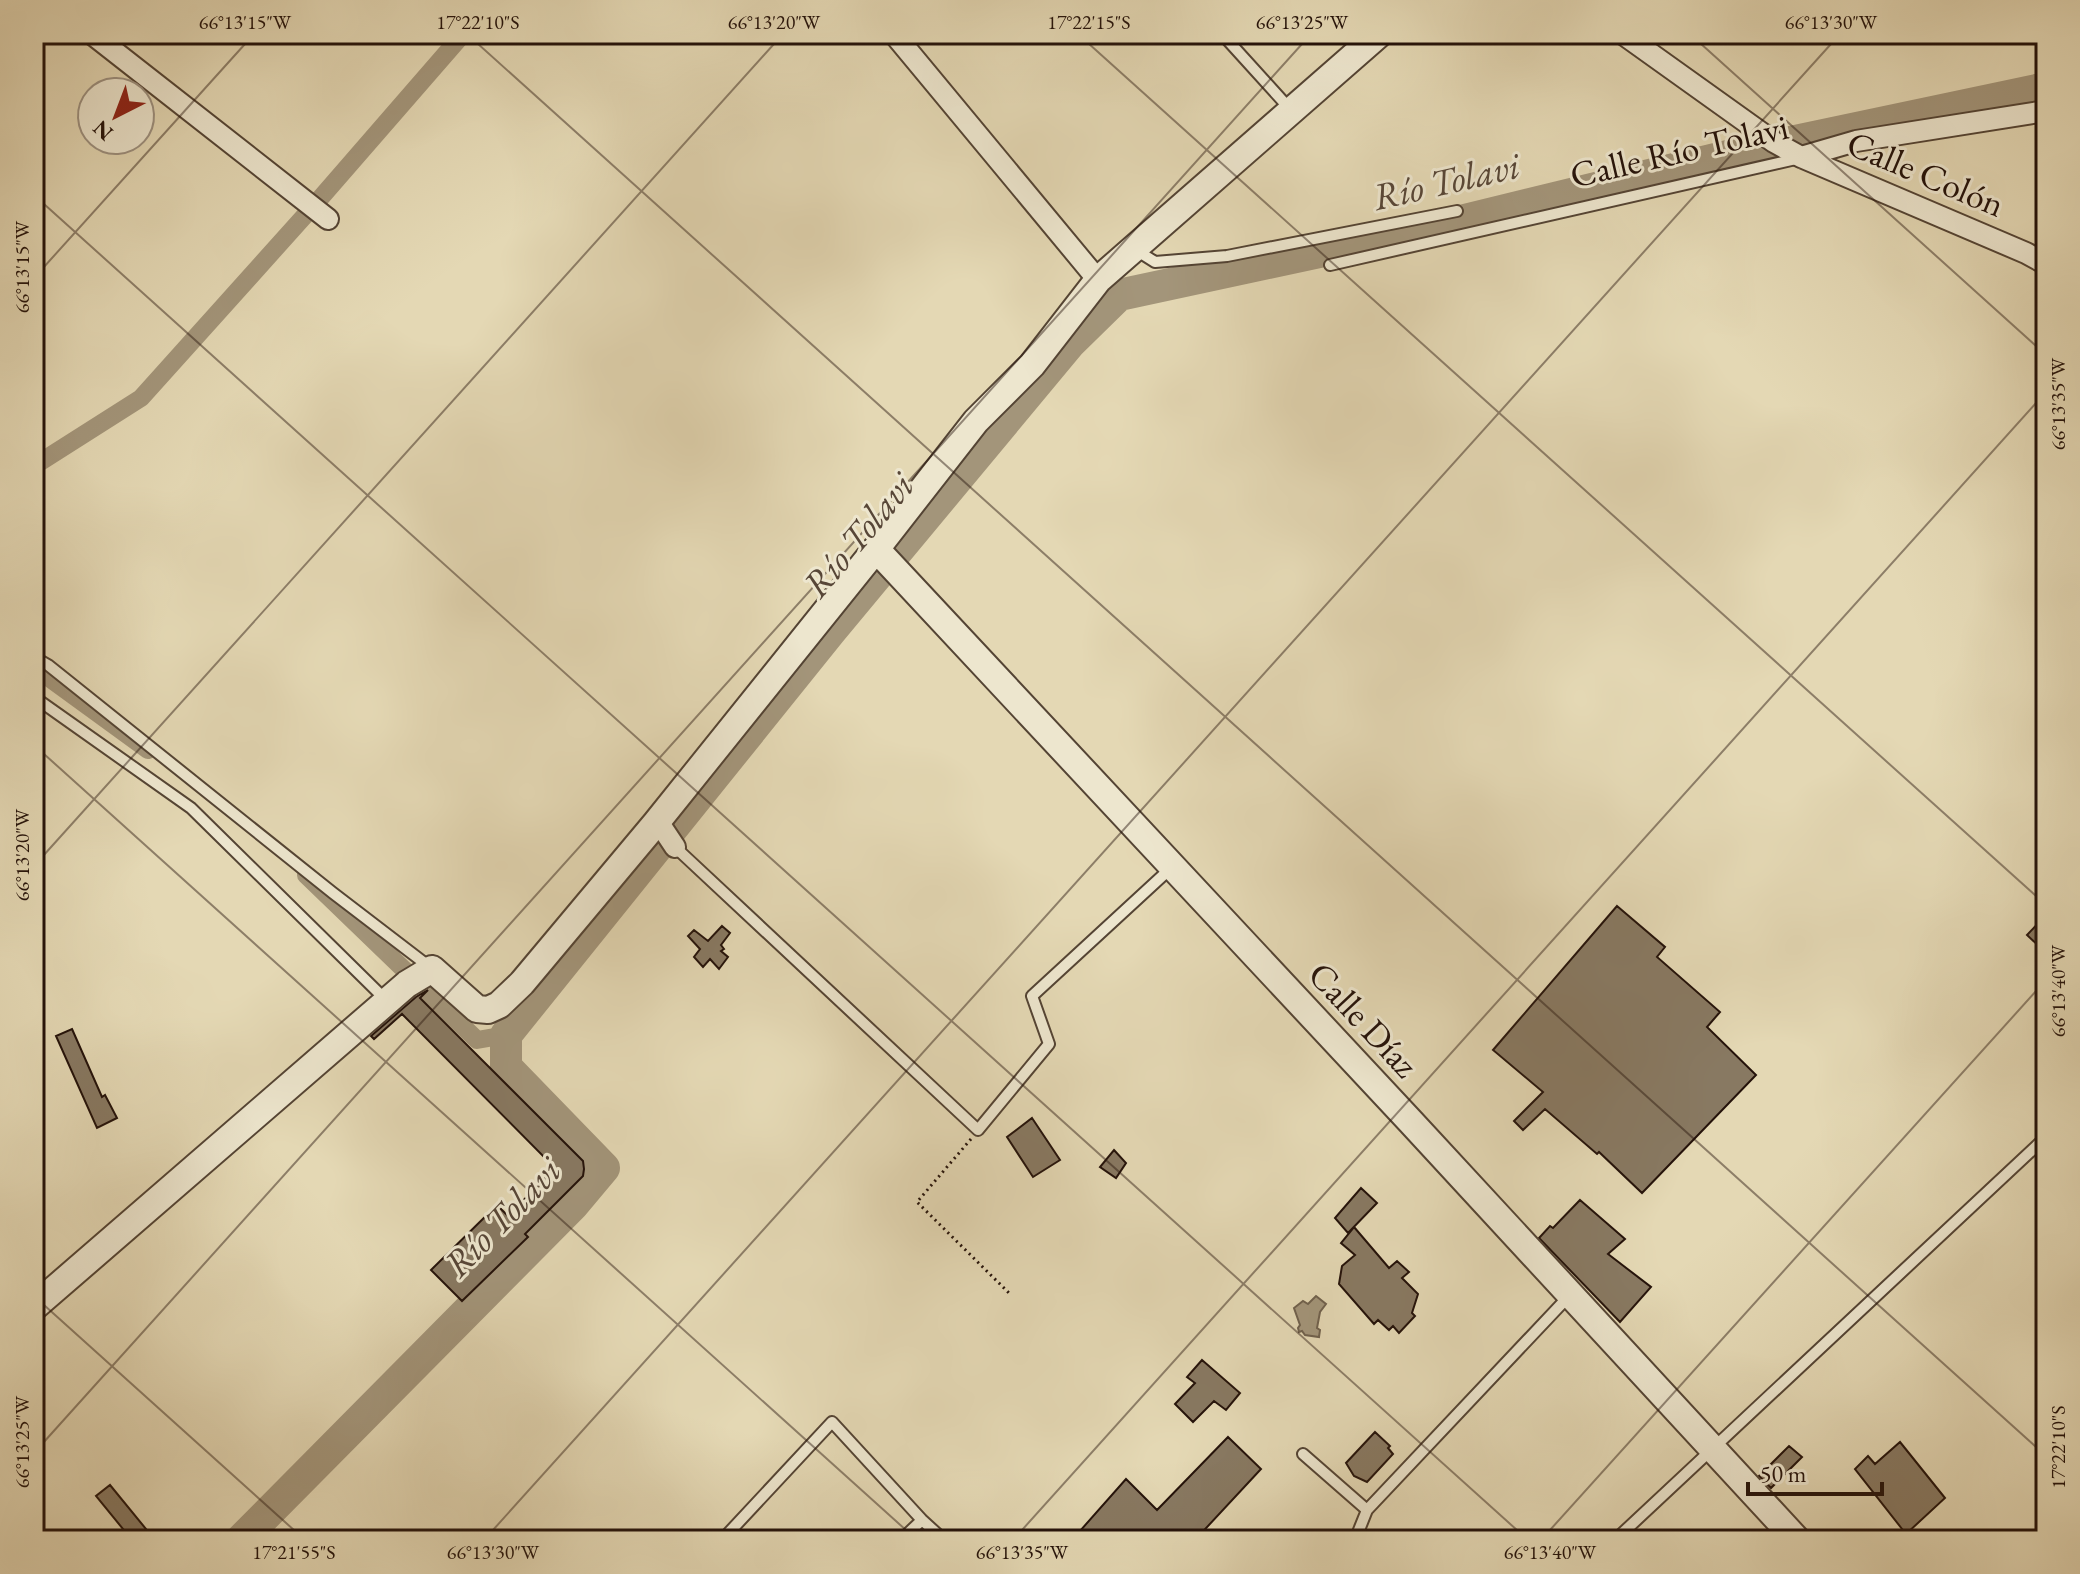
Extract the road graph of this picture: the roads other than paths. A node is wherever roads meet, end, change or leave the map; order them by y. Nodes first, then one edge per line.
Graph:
1 (92, 34) edge
2 (894, 34) edge
3 (1222, 34) edge
4 (1379, 34) edge
5 (1623, 34) edge
6 (1291, 111) junction
7 (2046, 111) edge
8 (1801, 157) junction
9 (1457, 211) dead end
10 (328, 219) dead end
11 (1134, 249) junction
12 (2046, 264) edge
13 (1330, 265) dead end
14 (1098, 280) junction
15 (887, 560) junction
16 (34, 657) edge
17 (34, 697) edge
18 (660, 826) junction
19 (675, 847) joint
20 (1172, 866) junction
21 (412, 982) junction
22 (2046, 1137) edge
23 (1571, 1294) junction
24 (34, 1307) edge
25 (1713, 1448) junction
26 (1303, 1454) dead end
27 (1367, 1510) junction
28 (922, 1520) junction
29 (722, 1540) edge
30 (901, 1540) edge
31 (944, 1540) edge
32 (1353, 1540) edge
33 (1615, 1540) edge
34 (1797, 1540) edge

1 - 10 street
2 - 14 street
3 - 6 lane
4 - 6 street
5 - 8 street, Calle Colón
6 - 11 street
7 - 8 street, Calle Río Tolavi
8 - 12 street, Calle Colón
8 - 13 lane, Calle Río Tolavi
9 - 11 lane
11 - 14 street
14 - 15 street
15 - 18 street
15 - 20 street, Calle Díaz
16 - 21 lane
17 - 21 lane
18 - 19 street
18 - 21 street
19 - 20 lane
20 - 23 street, Calle Díaz
21 - 24 street
22 - 25 lane
23 - 25 street, Calle Díaz
23 - 27 lane
25 - 33 lane
25 - 34 street, Calle Díaz
26 - 27 lane
27 - 32 lane
28 - 29 lane
28 - 30 lane
28 - 31 lane

